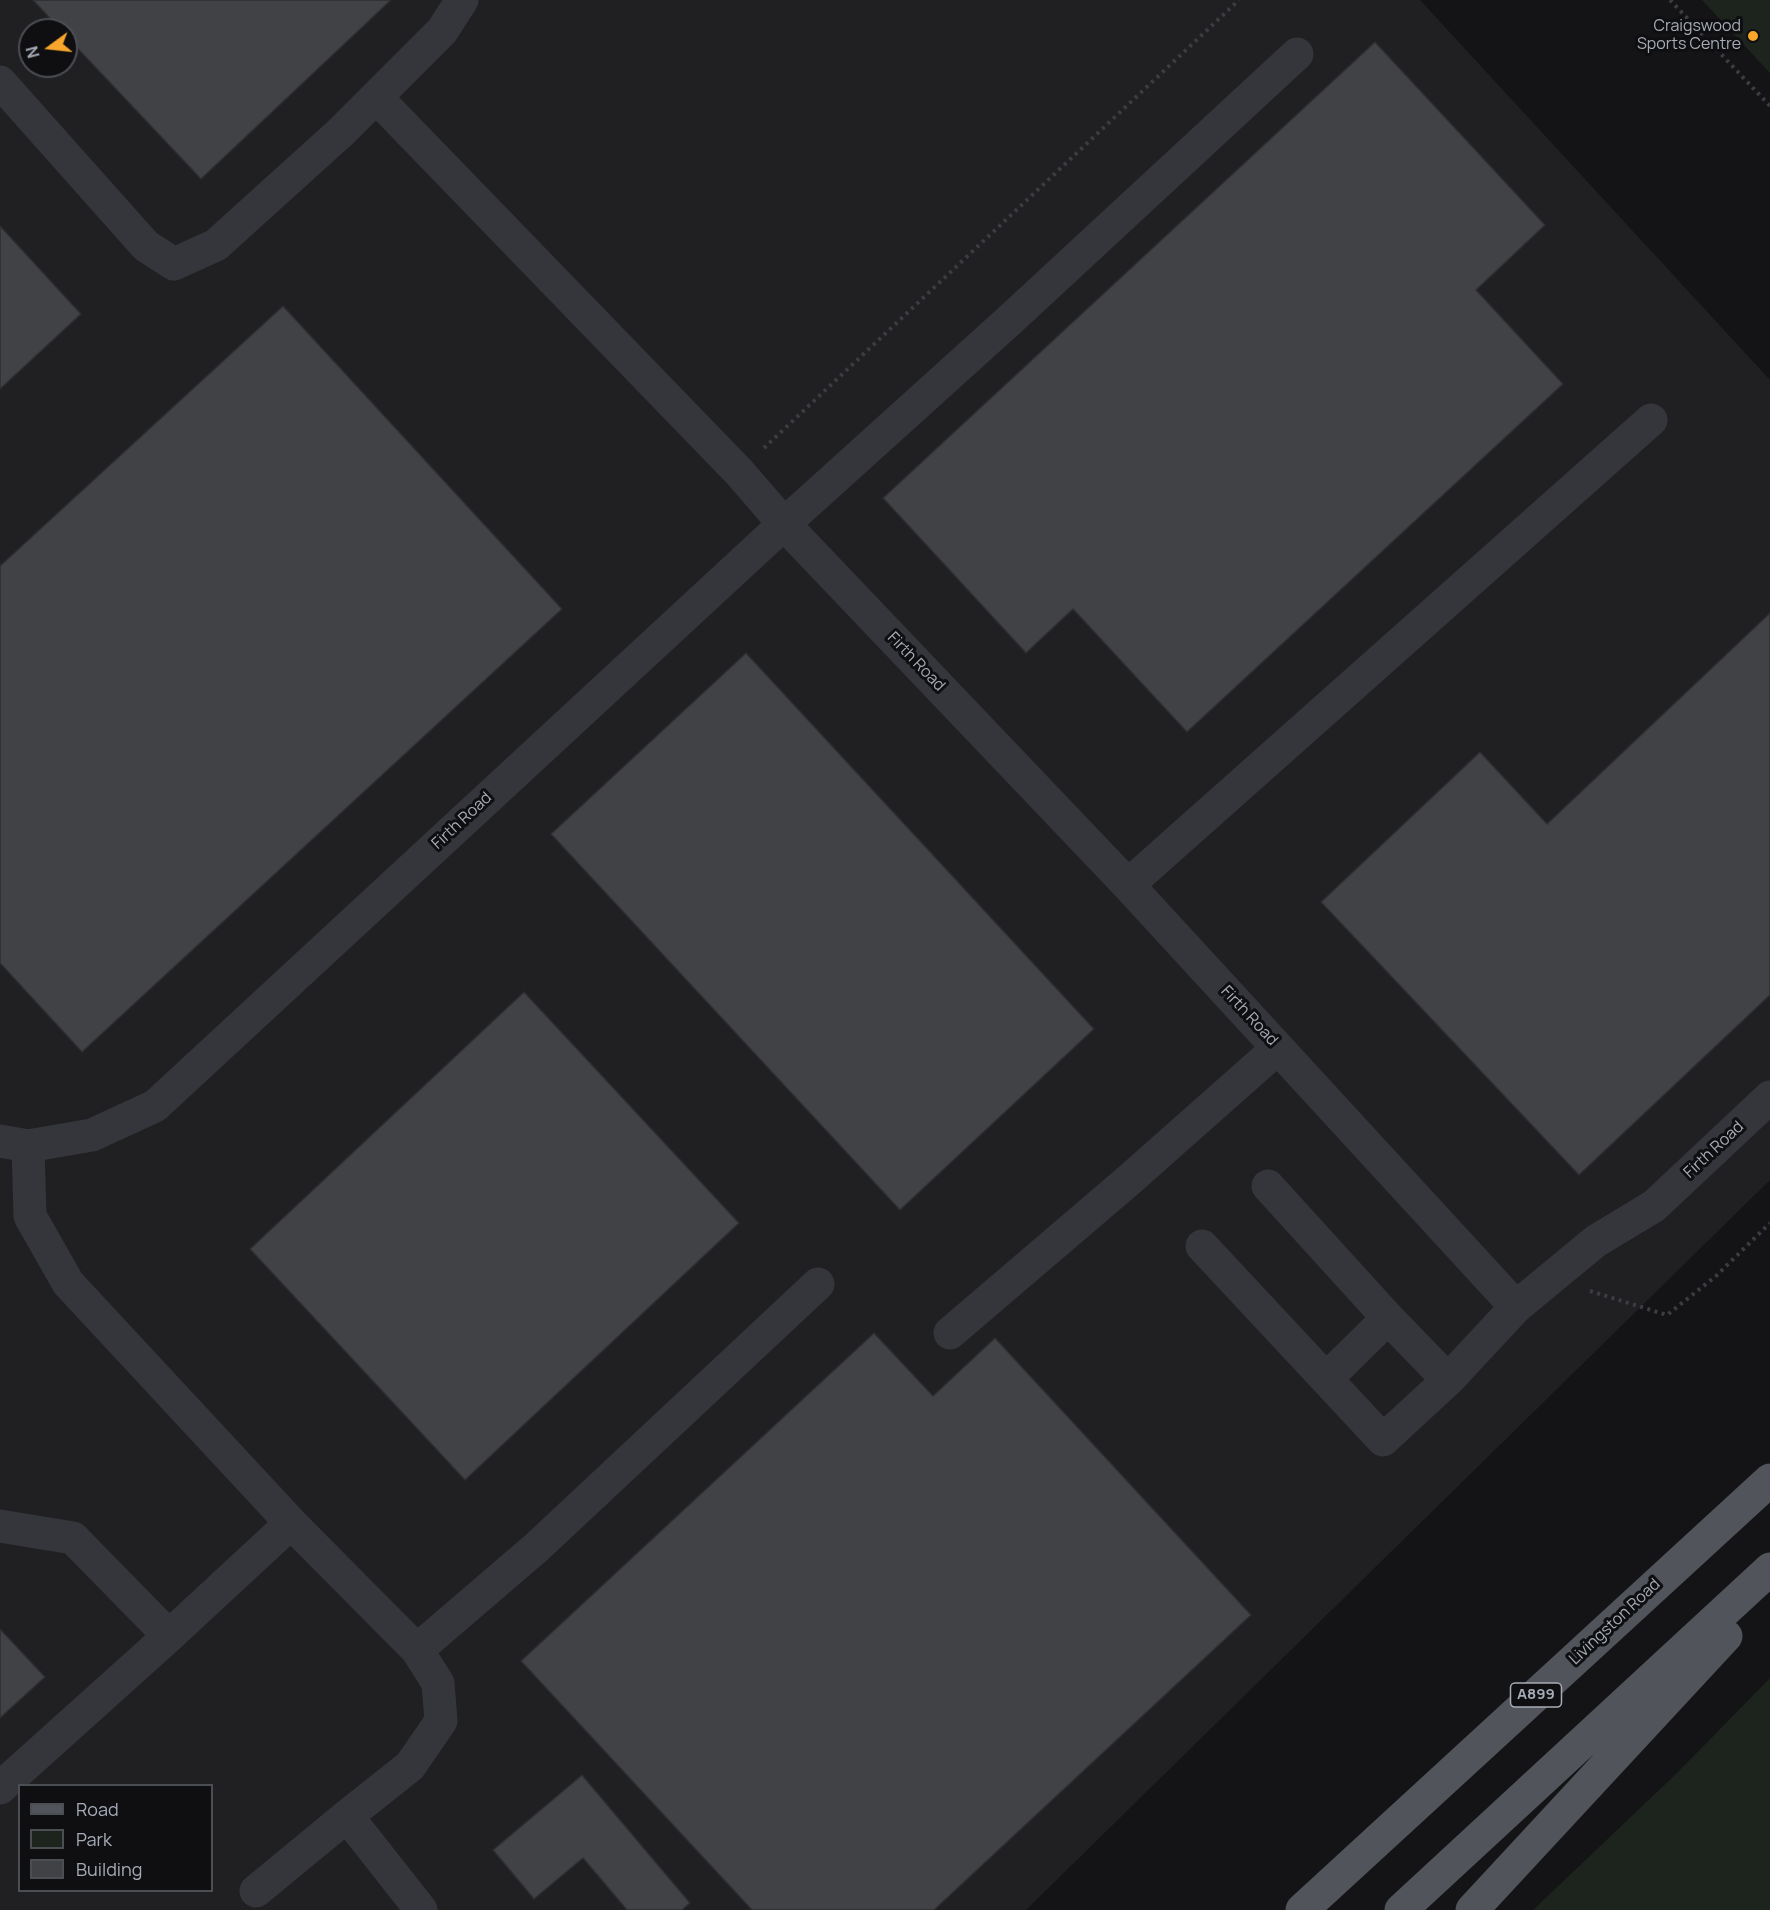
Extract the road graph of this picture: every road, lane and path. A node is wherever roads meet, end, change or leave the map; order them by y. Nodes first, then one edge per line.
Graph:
1 (462, 0) edge
2 (1239, 0) edge
3 (1670, 0) edge
4 (1297, 54) dead end
5 (0, 82) edge
6 (376, 97) junction
7 (1770, 106) edge
8 (1651, 420) dead end
9 (739, 472) junction
10 (784, 524) junction
11 (1128, 885) junction
12 (1278, 1048) junction
13 (1770, 1097) edge
14 (14, 1144) edge
15 (1268, 1186) dead end
16 (1770, 1223) edge
17 (1202, 1246) dead end
18 (1554, 1276) junction
19 (818, 1284) dead end
20 (1516, 1307) junction
21 (1388, 1318) junction
22 (950, 1333) dead end
23 (1326, 1379) junction
24 (1448, 1380) junction
25 (1770, 1480) edge
26 (291, 1523) junction
27 (0, 1526) edge
28 (1770, 1569) edge
29 (1770, 1589) edge
30 (169, 1636) junction
31 (417, 1650) junction
32 (0, 1788) edge
33 (347, 1816) junction
34 (256, 1891) dead end
35 (421, 1910) edge
36 (1302, 1910) edge
37 (1401, 1910) edge
38 (1472, 1910) edge

1 - 6 street
2 - 9 path
3 - 7 path
4 - 10 street
5 - 6 street
6 - 9 street
8 - 11 street
9 - 10 street
10 - 11 street, Firth Road
10 - 14 street, Firth Road
11 - 12 street, Firth Road
12 - 20 street, Firth Road
12 - 22 street
13 - 18 street, Firth Road
14 - 26 street
15 - 21 street
16 - 18 path
17 - 23 street
18 - 20 street, Firth Road
19 - 31 street
20 - 24 street
21 - 23 street
21 - 24 street
23 - 24 street
25 - 36 main road, Livingston Road / A899
26 - 30 street
26 - 31 street
27 - 30 street
28 - 37 main road
29 - 38 main road
30 - 32 street
31 - 33 street
33 - 34 street
33 - 35 street

